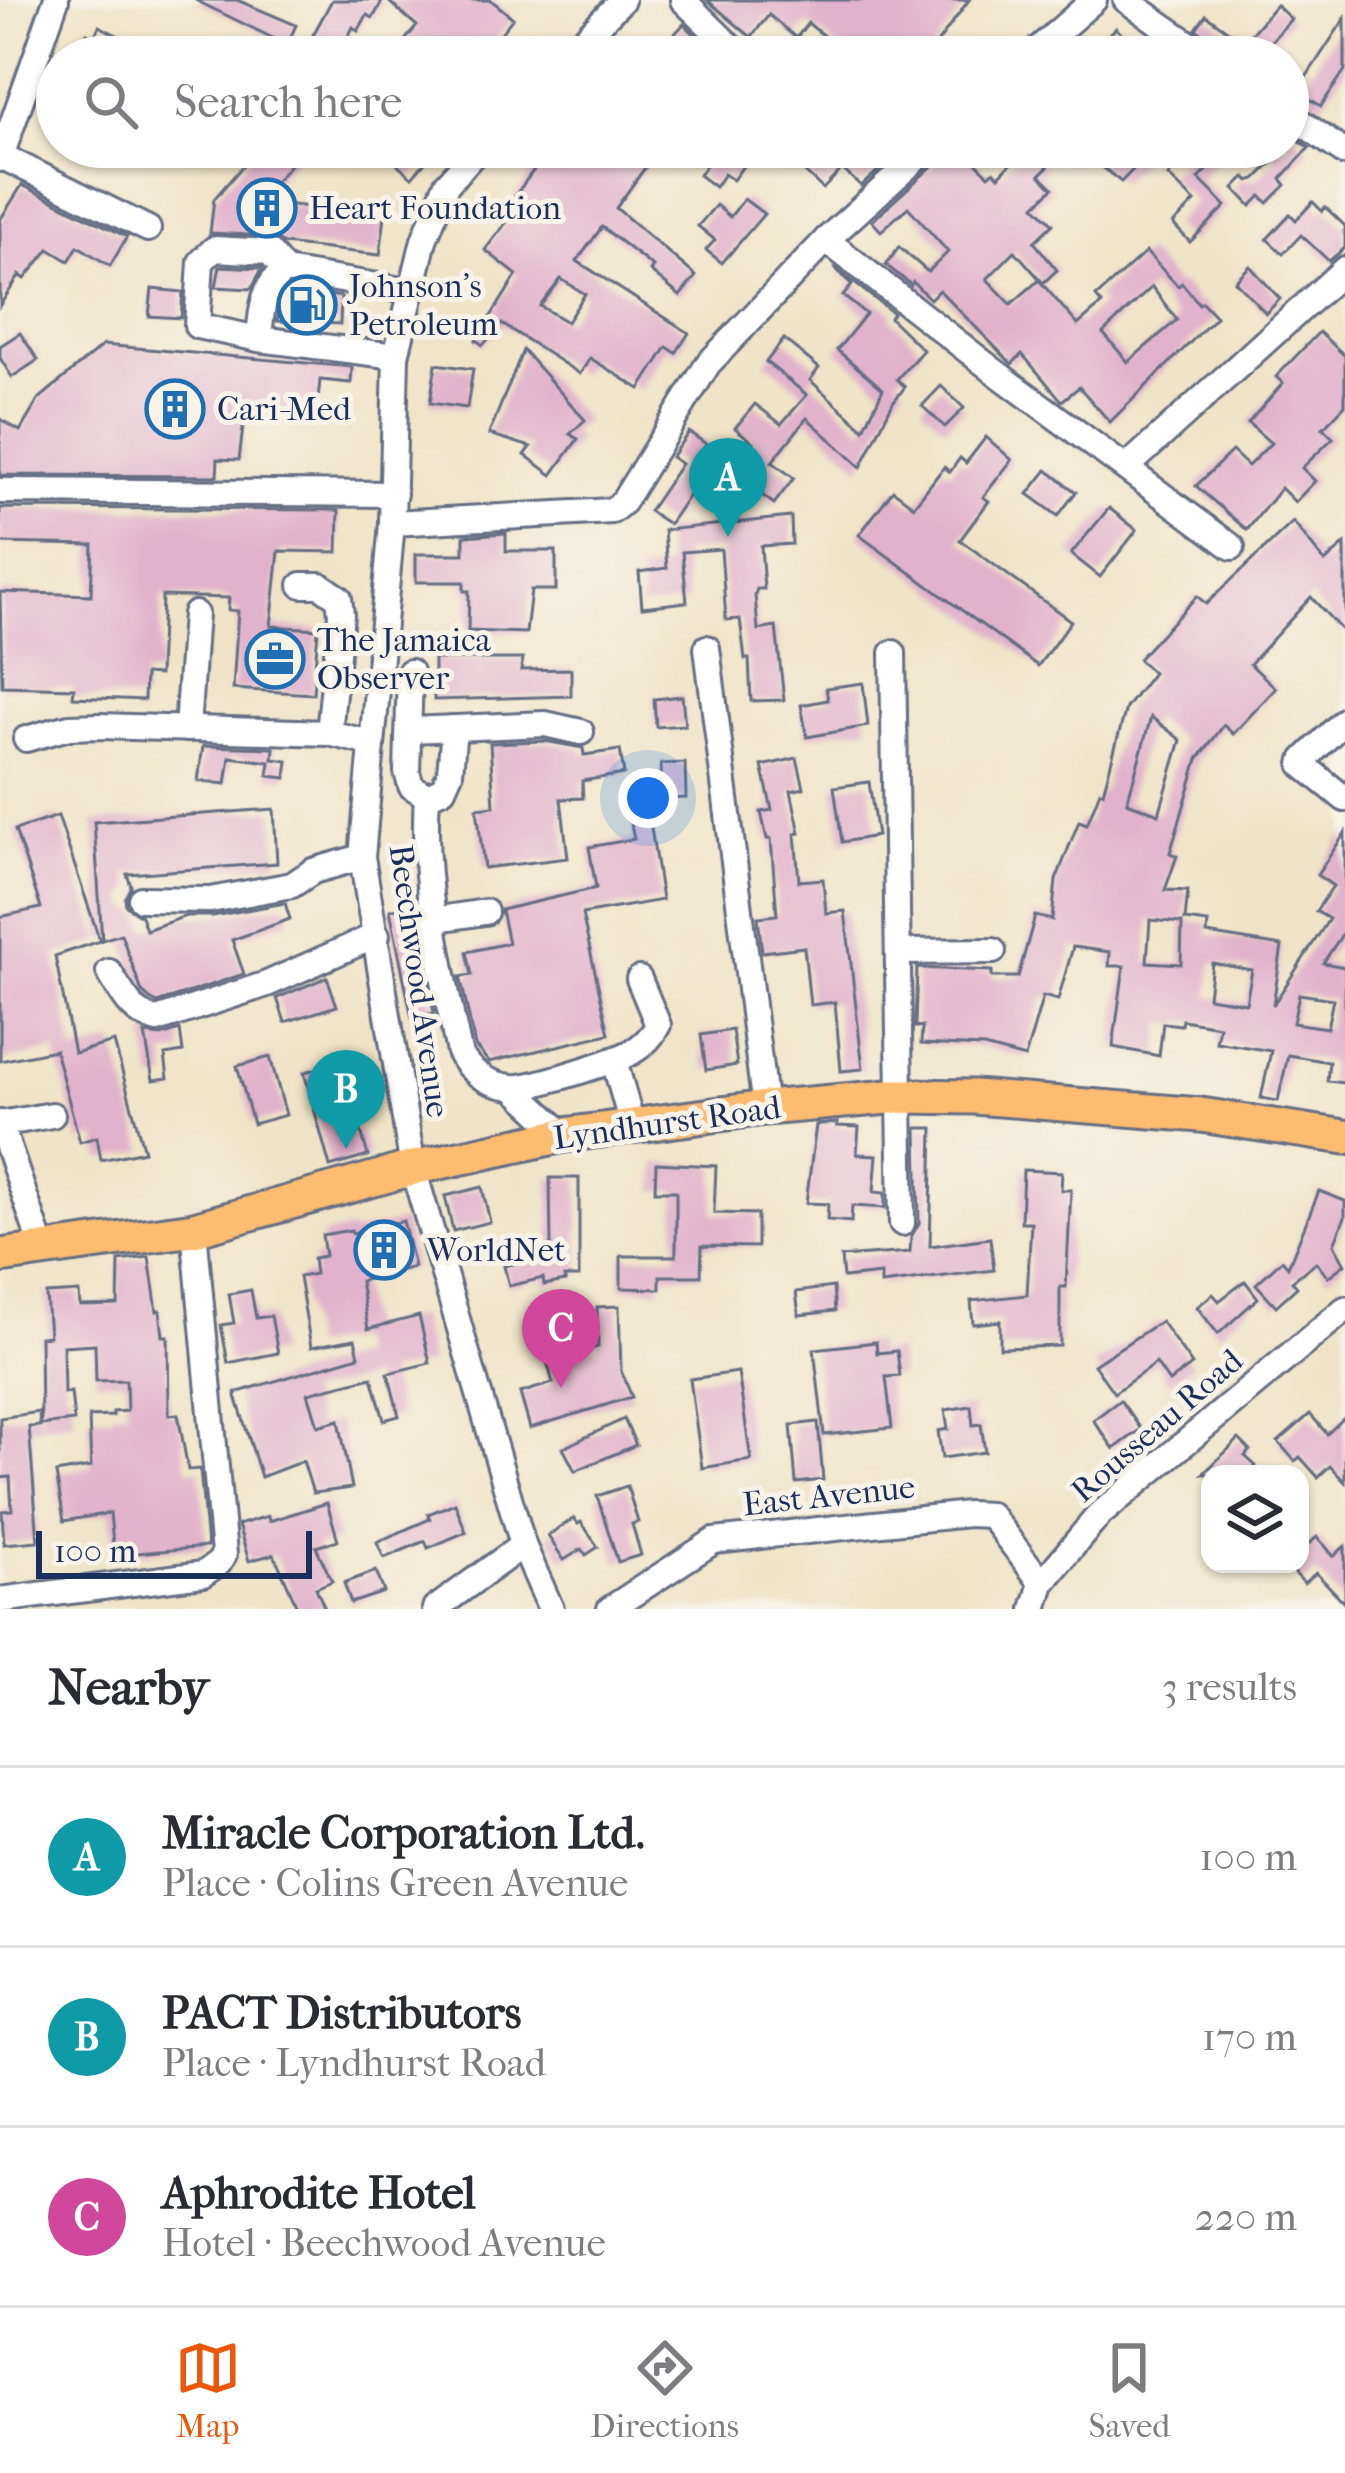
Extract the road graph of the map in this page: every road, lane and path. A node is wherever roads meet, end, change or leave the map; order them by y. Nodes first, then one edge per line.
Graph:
1 (56, 0) edge
2 (622, 0) edge
3 (683, 0) edge
4 (1094, 0) edge
5 (1126, 0) edge
6 (43, 36) edge
7 (587, 36) edge
8 (720, 36) edge
9 (1053, 36) edge
10 (1178, 36) edge
11 (36, 57) edge
12 (1309, 128) edge
13 (1345, 153) edge
14 (1, 157) edge
15 (461, 168) edge
16 (906, 168) edge
17 (148, 229) dead end
18 (826, 240) junction
19 (1345, 269) edge
20 (285, 271) junction
21 (410, 291) junction
22 (260, 339) junction
23 (396, 356) junction
24 (1127, 467) junction
25 (0, 491) edge
26 (394, 494) junction
27 (392, 524) junction
28 (1232, 547) dead end
29 (302, 585) dead end
30 (195, 614) dead end
31 (707, 649) dead end
32 (893, 653) dead end
33 (410, 672) dead end
34 (1345, 720) edge
35 (454, 728) junction
36 (187, 729) junction
37 (410, 730) junction
38 (329, 733) junction
39 (581, 733) dead end
40 (26, 739) dead end
41 (370, 743) junction
42 (428, 796) junction
43 (1345, 799) edge
44 (362, 857) junction
45 (142, 899) dead end
46 (485, 912) dead end
47 (432, 920) junction
48 (377, 935) junction
49 (994, 951) dead end
50 (898, 952) junction
51 (109, 972) dead end
52 (639, 979) dead end
53 (614, 1060) junction
54 (514, 1088) junction
55 (900, 1096) junction
56 (765, 1108) junction
57 (52, 1114) dead end
58 (0, 1124) edge
59 (632, 1125) junction
60 (563, 1135) junction
61 (1345, 1137) edge
62 (413, 1168) junction
63 (902, 1223) dead end
64 (194, 1228) junction
65 (43, 1250) junction
66 (0, 1256) edge
67 (1345, 1309) edge
68 (523, 1545) junction
69 (1042, 1583) junction
70 (0, 1600) edge
71 (41, 1602) edge
72 (435, 1609) edge
73 (551, 1609) edge
74 (610, 1609) edge
75 (1034, 1609) edge

1 - 6 street
2 - 7 street
3 - 8 street
4 - 9 street
5 - 10 street
11 - 14 street
12 - 13 street
14 - 17 street
15 - 21 street, Beechwood Avenue
16 - 18 street
18 - 24 street
18 - 27 street
19 - 24 street
20 - 21 street
20 - 22 street
20 - 22 street
21 - 23 street, Beechwood Avenue
22 - 23 street
23 - 26 street, Beechwood Avenue
24 - 28 street
25 - 26 street
26 - 27 street, Beechwood Avenue
27 - 41 street, Beechwood Avenue
29 - 38 street
30 - 36 street
31 - 56 street
32 - 50 street
33 - 37 street
34 - 43 street
35 - 37 street
35 - 39 street
35 - 42 street
36 - 38 street
36 - 40 street
37 - 42 street
38 - 41 street
41 - 44 street, Beechwood Avenue
42 - 47 street
44 - 45 street
44 - 48 street, Beechwood Avenue
46 - 47 street
47 - 54 street
48 - 51 street
48 - 62 street, Beechwood Avenue
49 - 50 street
50 - 55 street
52 - 53 street
53 - 54 street
53 - 59 street
54 - 60 street
55 - 56 main road, Lyndhurst Road
55 - 61 main road, Lyndhurst Road
55 - 63 street
56 - 59 main road, Lyndhurst Road
57 - 58 street
58 - 65 street
59 - 60 main road, Lyndhurst Road
60 - 62 main road, Lyndhurst Road
62 - 64 main road, Lyndhurst Road
62 - 68 street, Beechwood Avenue
64 - 65 main road, Lyndhurst Road
64 - 71 street
65 - 66 main road, Lyndhurst Road
67 - 69 street, Rousseau Road
68 - 72 street
68 - 73 street, Beechwood Avenue
69 - 74 street, East Avenue
69 - 75 street, Rousseau Road
70 - 71 street

